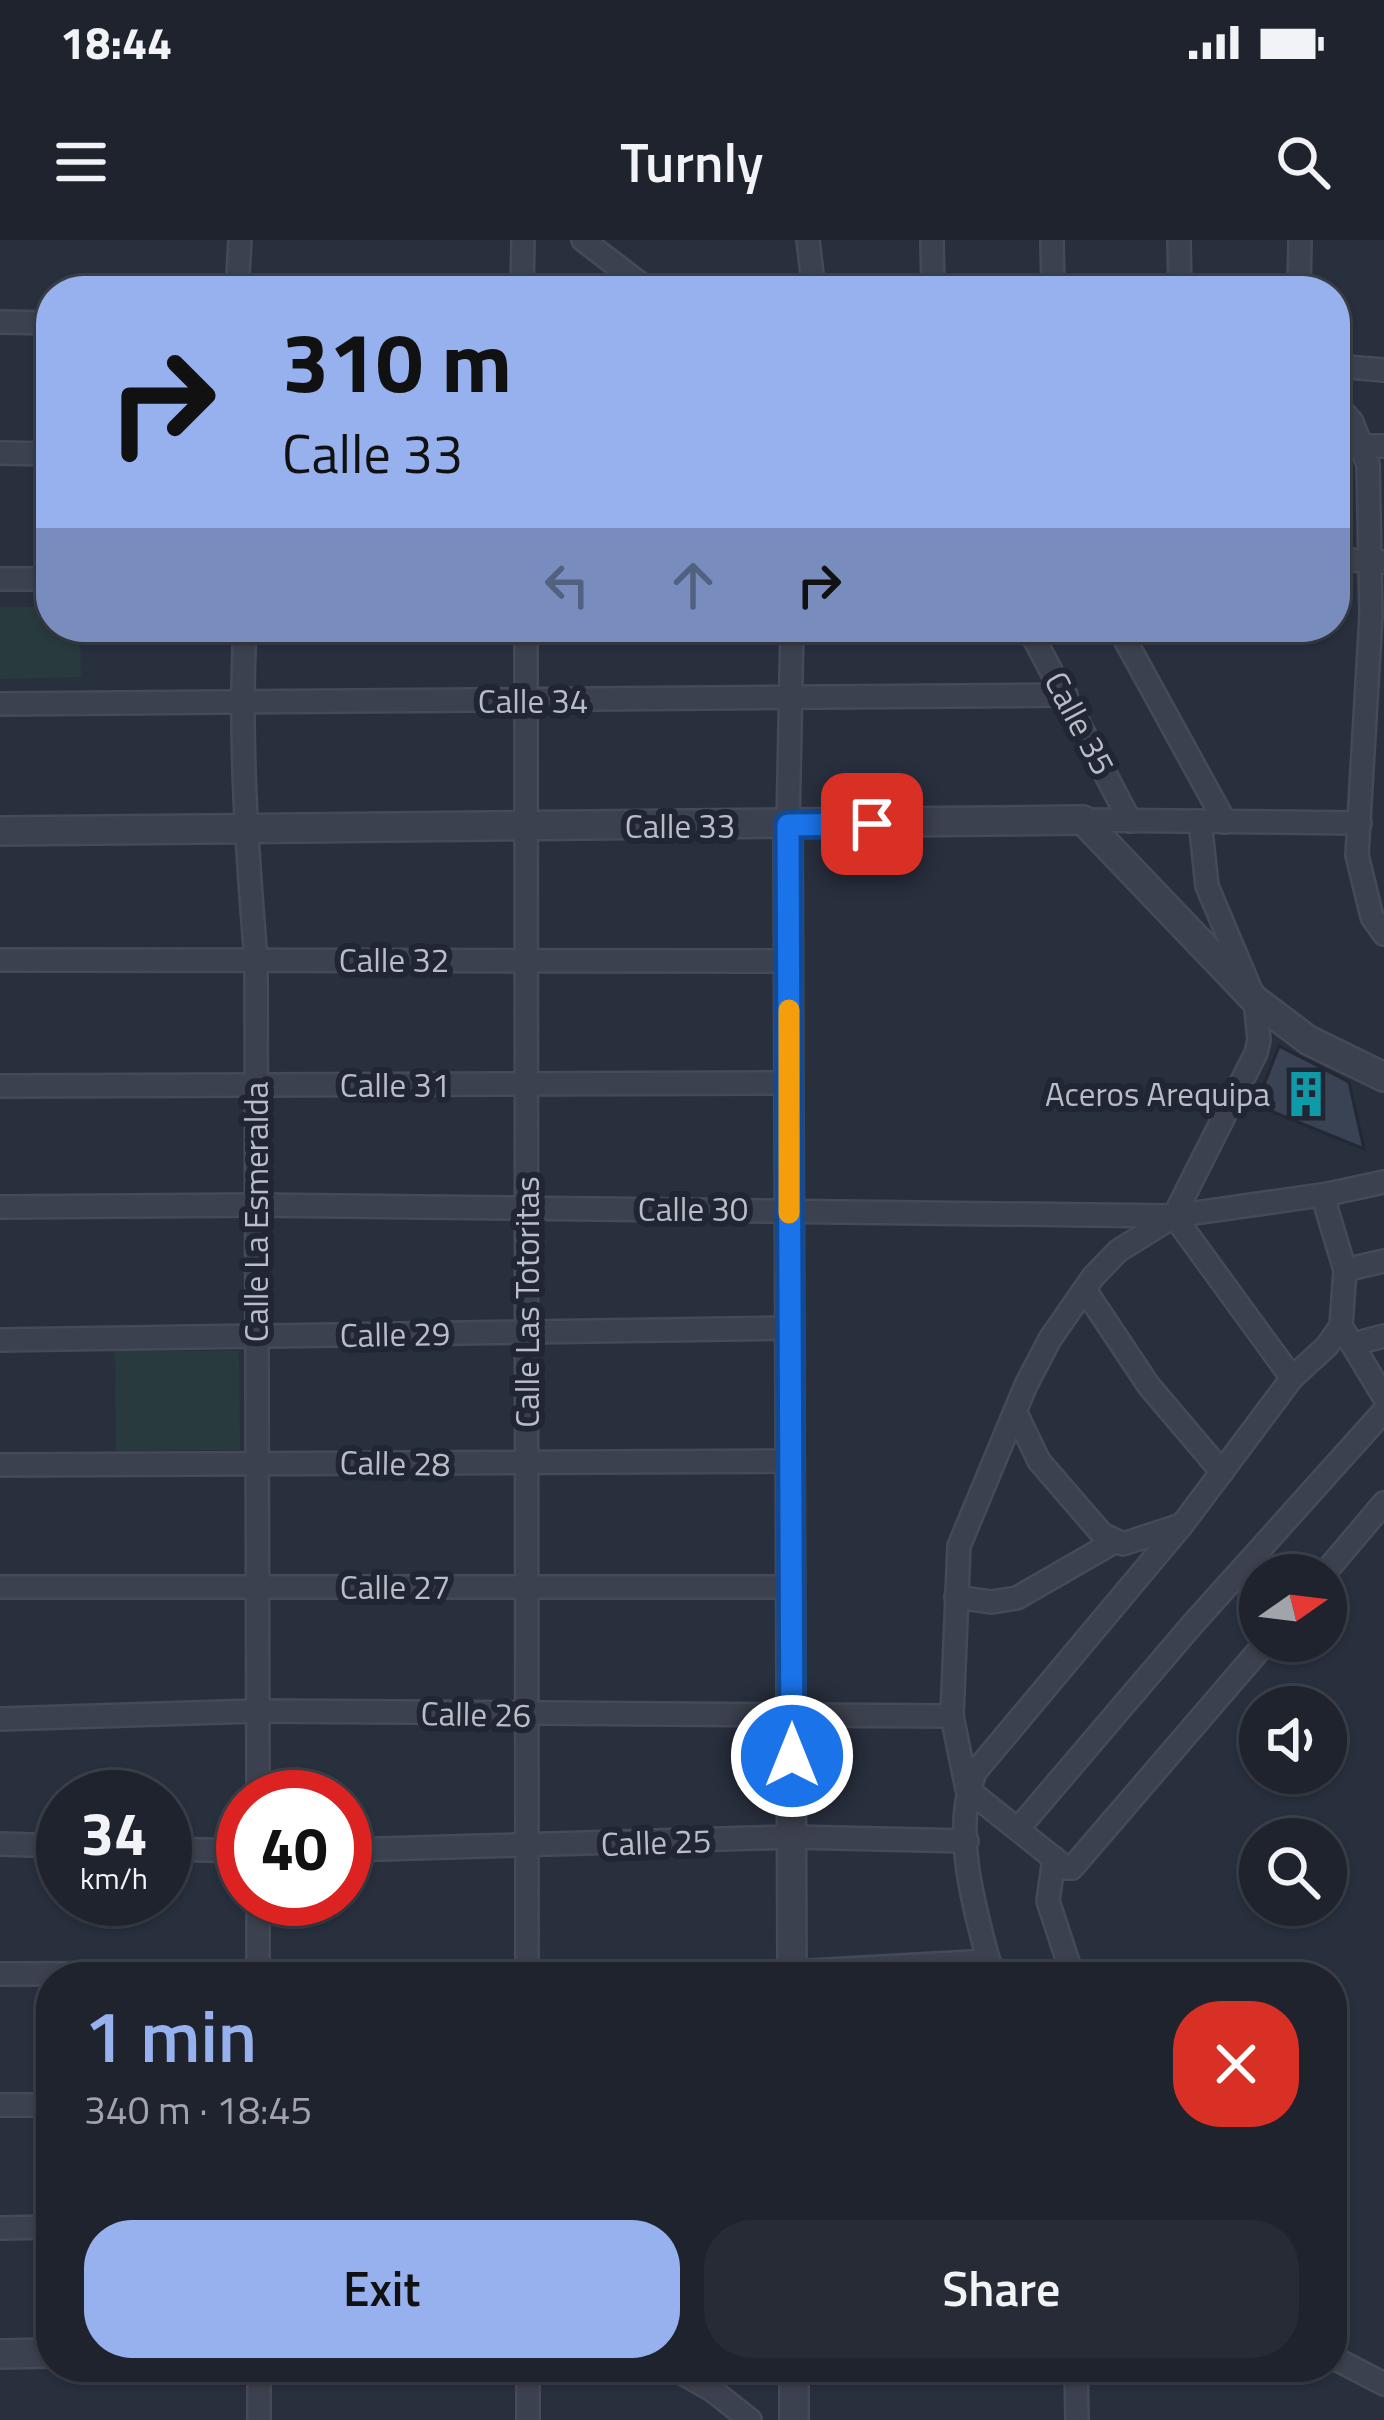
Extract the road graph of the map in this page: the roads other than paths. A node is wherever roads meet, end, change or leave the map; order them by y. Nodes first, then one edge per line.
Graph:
1 (240, 240) edge
2 (523, 240) edge
3 (583, 240) edge
4 (808, 240) edge
5 (932, 240) edge
6 (1052, 240) edge
7 (1179, 240) edge
8 (1300, 240) edge
9 (238, 276) edge
10 (522, 276) edge
11 (630, 276) edge
12 (812, 276) edge
13 (933, 276) edge
14 (1053, 276) edge
15 (1180, 276) edge
16 (1299, 276) edge
17 (0, 322) edge
18 (36, 323) edge
19 (1350, 367) edge
20 (1384, 370) edge
21 (1350, 420) edge
22 (1373, 446) edge
23 (0, 453) edge
24 (36, 454) edge
25 (1377, 562) edge
26 (0, 579) edge
27 (36, 579) edge
28 (244, 642) edge
29 (526, 642) edge
30 (791, 642) edge
31 (1036, 642) edge
32 (1126, 642) edge
33 (1376, 676) edge
34 (1066, 695) junction
35 (788, 697) junction
36 (241, 700) junction
37 (526, 702) junction
38 (0, 704) edge
39 (1369, 810) edge
40 (1082, 820) junction
41 (1130, 821) junction
42 (1200, 821) junction
43 (1226, 822) junction
44 (788, 825) junction
45 (526, 826) junction
46 (0, 831) edge
47 (245, 831) junction
48 (1384, 934) edge
49 (0, 960) edge
50 (256, 960) junction
51 (526, 960) junction
52 (789, 961) junction
53 (1256, 1000) junction
54 (1384, 1077) edge
55 (789, 1083) junction
56 (526, 1084) junction
57 (256, 1085) junction
58 (0, 1086) edge
59 (1384, 1182) edge
60 (1328, 1194) junction
61 (256, 1205) junction
62 (0, 1207) edge
63 (526, 1208) junction
64 (789, 1210) junction
65 (1174, 1216) junction
66 (1384, 1261) edge
67 (1345, 1270) junction
68 (1085, 1290) junction
69 (790, 1328) junction
70 (526, 1332) junction
71 (1347, 1335) junction
72 (256, 1336) junction
73 (1384, 1336) edge
74 (0, 1340) edge
75 (1292, 1378) junction
76 (1384, 1396) edge
77 (1016, 1412) junction
78 (1384, 1412) edge
79 (790, 1461) junction
80 (257, 1462) junction
81 (0, 1465) edge
82 (527, 1465) junction
83 (1222, 1472) junction
84 (1384, 1503) edge
85 (1182, 1525) junction
86 (1114, 1542) junction
87 (1341, 1554) edge
88 (0, 1587) edge
89 (257, 1587) junction
90 (527, 1587) junction
91 (791, 1587) junction
92 (956, 1597) junction
93 (1249, 1662) edge
94 (257, 1711) junction
95 (527, 1714) junction
96 (791, 1715) junction
97 (952, 1716) junction
98 (0, 1719) edge
99 (258, 1770) edge
100 (968, 1789) junction
101 (1018, 1828) junction
102 (792, 1837) junction
103 (967, 1841) junction
104 (0, 1844) edge
105 (36, 1845) edge
106 (527, 1846) junction
107 (372, 1849) edge
108 (1054, 1858) junction
109 (258, 1926) edge
110 (258, 1962) edge
111 (527, 1962) edge
112 (792, 1962) edge
113 (989, 1962) edge
114 (1068, 1962) edge
115 (0, 1974) edge
116 (36, 1974) edge
117 (0, 2105) edge
118 (36, 2105) edge
119 (36, 2227) edge
120 (0, 2228) edge
121 (36, 2353) edge
122 (0, 2354) edge
123 (1347, 2365) edge
124 (259, 2382) edge
125 (528, 2382) edge
126 (697, 2382) edge
127 (794, 2382) edge
128 (1076, 2382) edge
129 (1384, 2384) edge
130 (259, 2420) edge
131 (528, 2420) edge
132 (750, 2420) edge
133 (794, 2420) edge
134 (1077, 2420) edge

1 - 9 street
2 - 10 street
3 - 11 street
4 - 12 street
5 - 13 street
6 - 14 street
7 - 15 street
8 - 16 street
17 - 18 street
19 - 20 street
21 - 22 street
22 - 25 street
23 - 24 street
25 - 33 street
26 - 27 street
28 - 36 street, Calle La Esmeralda
29 - 37 street, Calle Las Totoritas
30 - 35 street
31 - 34 street, Calle 35
32 - 43 street
33 - 39 street
34 - 35 street, Calle 34
34 - 41 street, Calle 35
35 - 37 street, Calle 34
35 - 44 street
36 - 37 street, Calle 34
36 - 38 street, Calle 34
36 - 47 street, Calle La Esmeralda
37 - 45 street, Calle Las Totoritas
39 - 43 street, Calle 33
39 - 48 street
40 - 41 street, Calle 33
40 - 44 street, Calle 33
40 - 53 street
41 - 42 street, Calle 33
42 - 43 street, Calle 33
42 - 53 street
44 - 45 street, Calle 33
44 - 52 street
45 - 47 street, Calle 33
45 - 51 street, Calle Las Totoritas
46 - 47 street, Calle 33
47 - 50 street, Calle La Esmeralda
49 - 50 street, Calle 32
50 - 51 street, Calle 32
50 - 57 street, Calle La Esmeralda
51 - 52 street, Calle 32
51 - 56 street, Calle Las Totoritas
52 - 55 street
53 - 54 street
53 - 65 street
55 - 56 street, Calle 31
55 - 64 street
56 - 57 street, Calle 31
56 - 63 street, Calle Las Totoritas
57 - 58 street, Calle 31
57 - 61 street, Calle La Esmeralda
59 - 60 street, Calle 30
60 - 65 street, Calle 30
60 - 67 street
61 - 62 street, Calle 30
61 - 63 street, Calle 30
61 - 72 street, Calle La Esmeralda
63 - 64 street, Calle 30
63 - 70 street, Calle Las Totoritas
64 - 65 street, Calle 30
64 - 69 street
65 - 68 street
65 - 75 street
66 - 67 street
67 - 71 street
68 - 77 street
68 - 83 street
69 - 70 street, Calle 29
69 - 79 street
70 - 72 street, Calle 29
70 - 82 street, Calle Las Totoritas
71 - 73 street
71 - 75 street
71 - 76 street
72 - 74 street, Calle 29
72 - 80 street, Calle La Esmeralda
75 - 83 street
77 - 86 street
77 - 92 street
78 - 101 street
79 - 82 street, Calle 28
79 - 91 street
80 - 81 street, Calle 28
80 - 82 street, Calle 28
80 - 89 street, Calle La Esmeralda
82 - 90 street, Calle Las Totoritas
83 - 85 street
84 - 87 street
85 - 86 street
85 - 100 street
86 - 92 street
88 - 89 street, Calle 27
89 - 90 street, Calle 27
89 - 94 street, Calle La Esmeralda
90 - 91 street, Calle 27
90 - 95 street, Calle Las Totoritas
91 - 96 street
92 - 97 street
93 - 108 street
94 - 95 street, Calle 26
94 - 98 street, Calle 26
94 - 99 street, Calle La Esmeralda
95 - 96 street, Calle 26
95 - 106 street, Calle Las Totoritas
96 - 97 street, Calle 26
96 - 102 street
97 - 100 street
100 - 101 street
100 - 103 street
101 - 108 street
102 - 103 street, Calle 25
102 - 106 street, Calle 25
102 - 112 street
103 - 113 street
104 - 105 street
106 - 107 street, Calle 25
106 - 111 street, Calle Las Totoritas
108 - 114 street
109 - 110 street
115 - 116 street
117 - 118 street
119 - 120 street
121 - 122 street
123 - 129 street
124 - 130 street
125 - 131 street
126 - 132 street
127 - 133 street
128 - 134 street

